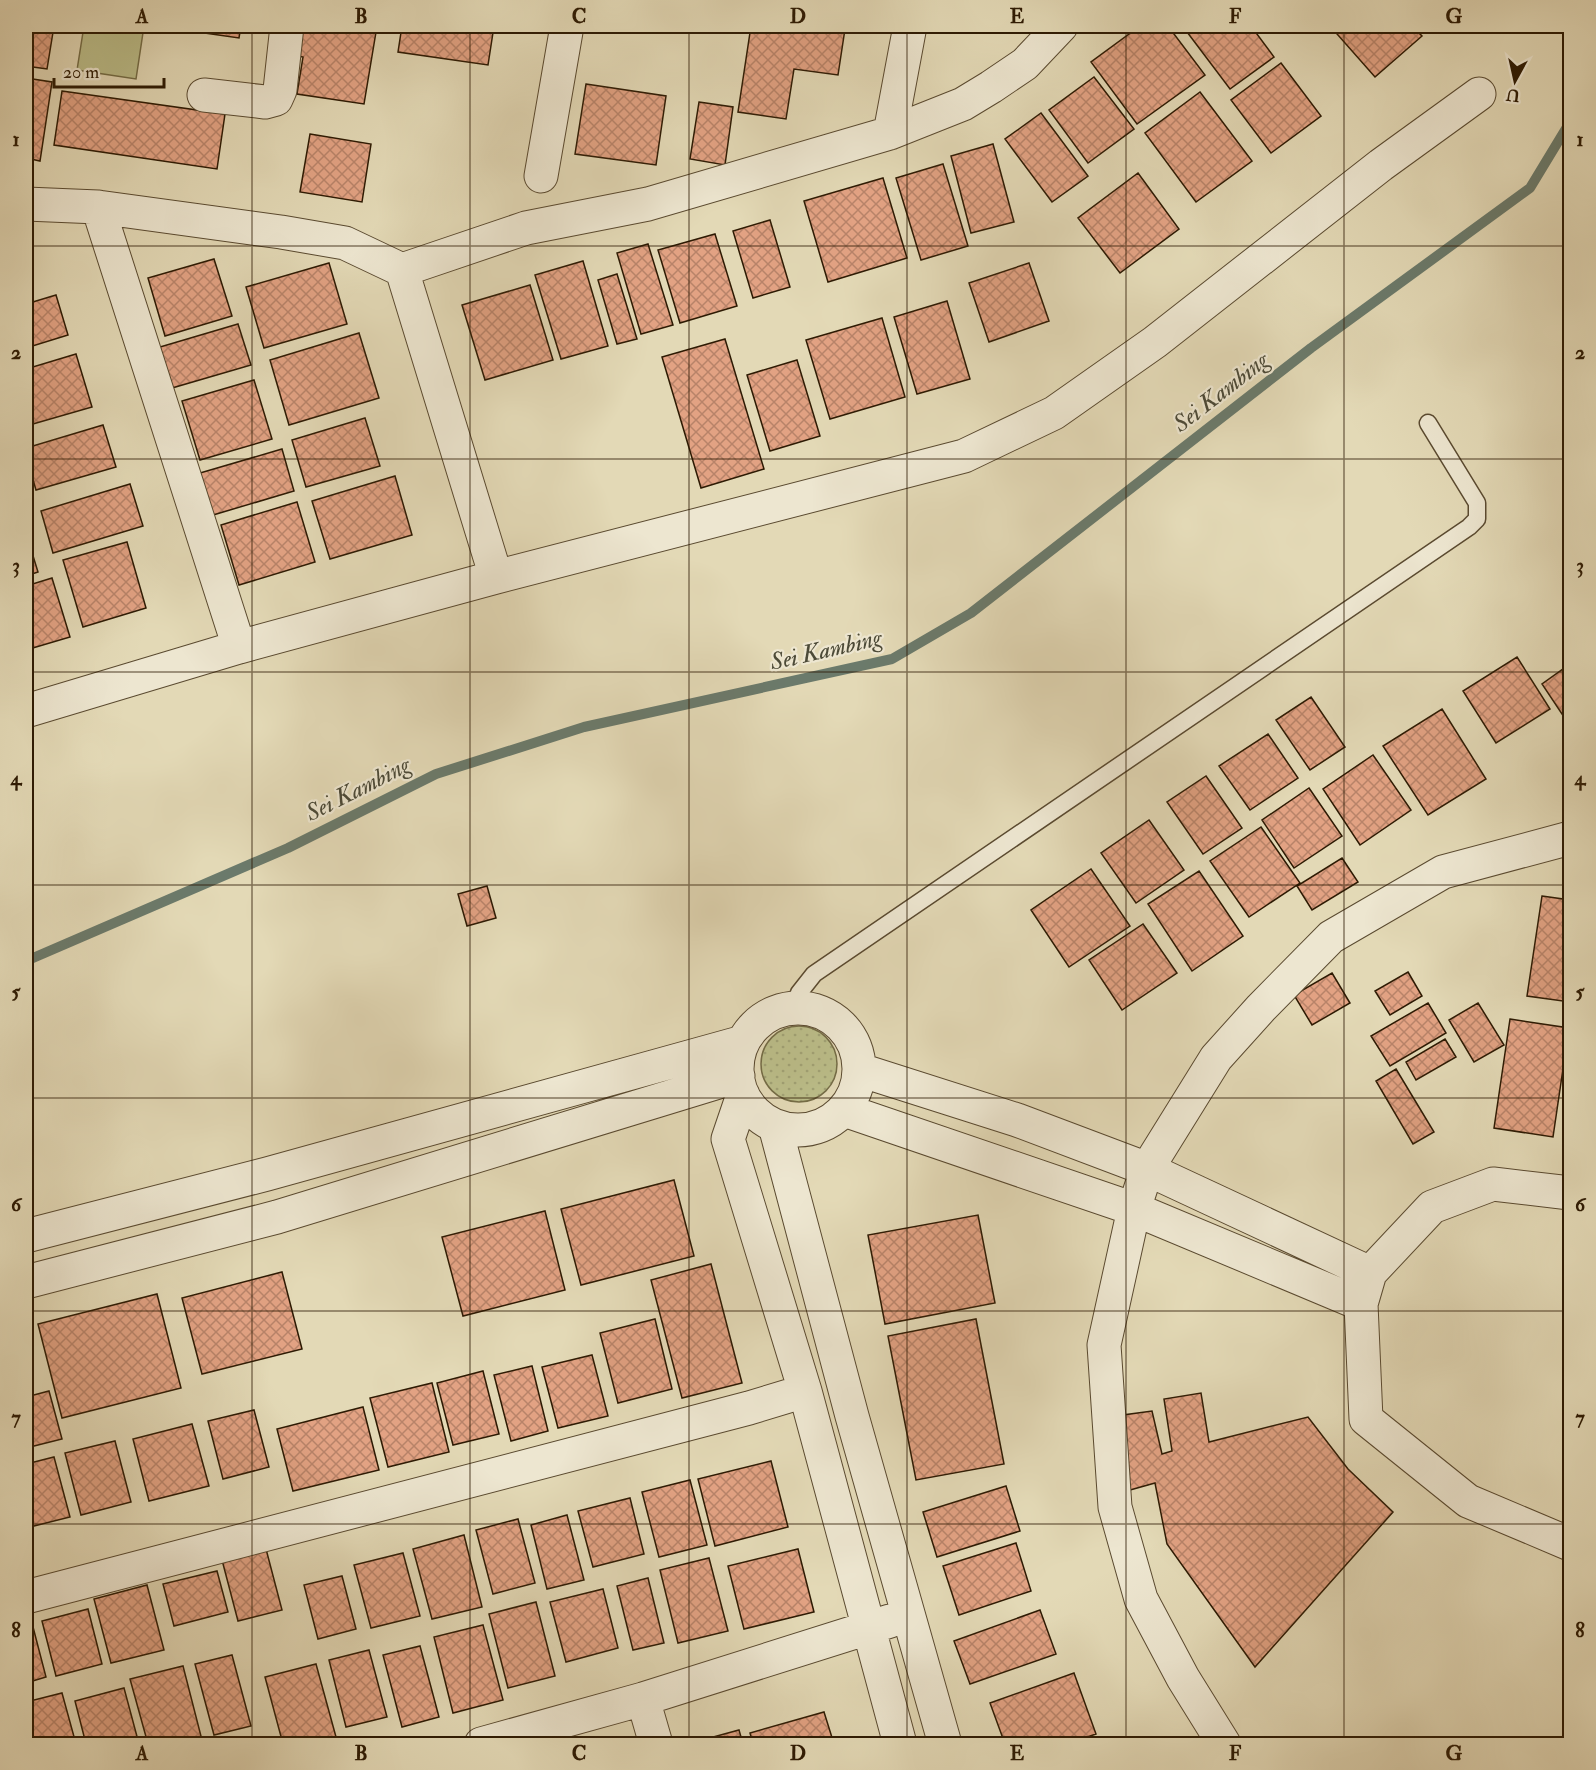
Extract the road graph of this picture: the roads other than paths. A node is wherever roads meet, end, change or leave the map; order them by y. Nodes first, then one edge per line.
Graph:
1 (287, 26) edge
2 (567, 26) edge
3 (910, 26) edge
4 (1051, 27) edge
5 (1479, 94) dead end
6 (204, 95) dead end
7 (890, 133) junction
8 (541, 176) dead end
9 (26, 204) edge
10 (98, 207) junction
11 (402, 270) junction
12 (1428, 423) dead end
13 (496, 577) junction
14 (239, 647) junction
15 (26, 711) edge
16 (1570, 838) edge
17 (794, 1008) junction
18 (743, 1042) junction
19 (860, 1070) junction
20 (740, 1085) junction
21 (844, 1110) junction
22 (775, 1126) junction
23 (1147, 1169) junction
24 (267, 1174) junction
25 (1570, 1193) edge
26 (1134, 1209) junction
27 (277, 1217) junction
28 (26, 1236) edge
29 (1370, 1273) junction
30 (26, 1282) edge
31 (1362, 1304) junction
32 (805, 1391) junction
33 (1570, 1544) edge
34 (26, 1597) edge
35 (908, 1616) junction
36 (870, 1627) junction
37 (643, 1699) junction
38 (481, 1744) edge
39 (656, 1744) edge
40 (900, 1744) edge
41 (945, 1744) edge
42 (1224, 1744) edge

1 - 6 street
2 - 8 street
3 - 7 street
4 - 7 street
5 - 13 street
7 - 11 street
9 - 10 street
10 - 11 street
10 - 14 street
11 - 13 street
12 - 17 lane
13 - 14 street
14 - 15 street
16 - 23 street
17 - 18 street
17 - 19 street
18 - 20 street
18 - 24 street
19 - 21 street
19 - 23 street
20 - 22 street
20 - 27 street
20 - 32 street
21 - 22 street
21 - 26 street
22 - 35 street
23 - 26 street
23 - 29 street
24 - 27 street
24 - 28 street
25 - 29 street
26 - 31 street
26 - 42 street
27 - 30 street
29 - 31 street
31 - 33 street
32 - 34 street
32 - 36 street
35 - 36 street
35 - 41 street
36 - 37 street
36 - 40 street
37 - 38 street
37 - 39 street

